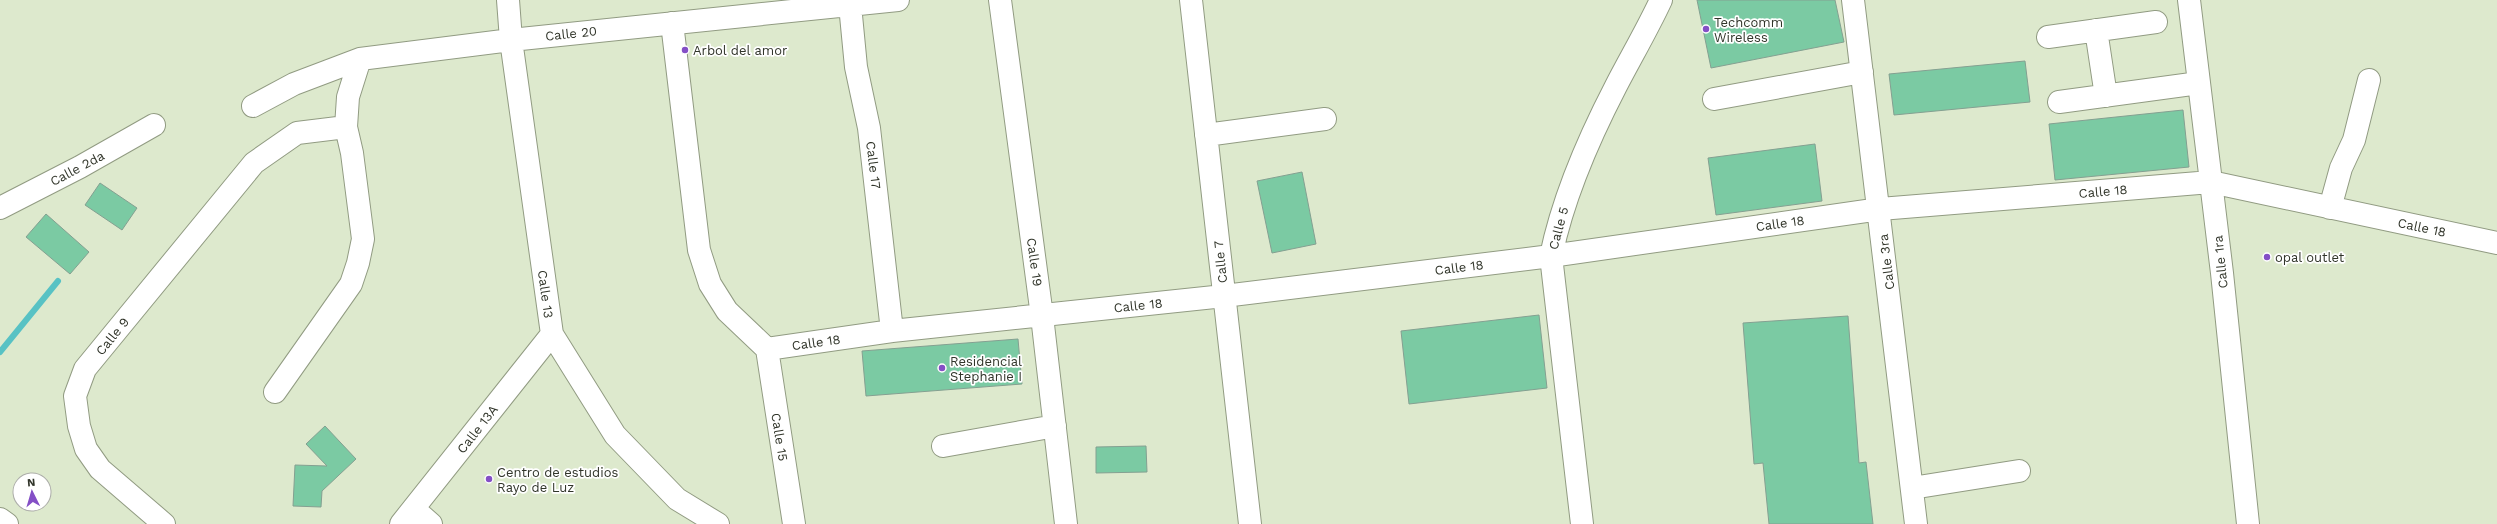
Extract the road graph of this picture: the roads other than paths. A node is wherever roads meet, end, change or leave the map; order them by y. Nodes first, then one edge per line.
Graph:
1 (508, 0) edge
2 (898, 0) edge
3 (1000, 0) edge
4 (1191, 0) edge
5 (1661, 0) edge
6 (1854, 0) edge
7 (2189, 0) edge
8 (851, 3) edge
9 (2156, 22) dead end
10 (672, 23) junction
11 (2096, 30) junction
12 (2048, 37) dead end
13 (511, 40) junction
14 (360, 59) junction
15 (1862, 72) junction
16 (2369, 80) dead end
17 (2199, 83) junction
18 (2106, 96) junction
19 (1714, 99) dead end
20 (2059, 102) dead end
21 (253, 106) dead end
22 (1325, 119) dead end
23 (154, 125) dead end
24 (346, 127) junction
25 (1206, 135) junction
26 (2211, 182) junction
27 (0, 208) edge
28 (2330, 208) junction
29 (1880, 209) junction
30 (2497, 243) edge
31 (1550, 256) junction
32 (1224, 296) junction
33 (1042, 316) junction
34 (892, 331) junction
35 (552, 334) junction
36 (767, 349) junction
37 (275, 392) dead end
38 (1054, 426) junction
39 (943, 446) dead end
40 (2019, 471) dead end
41 (1912, 488) junction
42 (407, 517) edge
43 (0, 519) edge
44 (7, 524) edge
45 (164, 524) edge
46 (431, 524) edge
47 (718, 524) edge
48 (794, 524) edge
49 (1066, 524) edge
50 (1250, 524) edge
51 (1582, 524) edge
52 (1916, 524) edge
53 (2248, 524) edge

1 - 13 street, Calle 13
2 - 8 street, Calle 20
3 - 33 street, Calle 19
4 - 25 street, Calle 7
5 - 31 street, Calle 5
6 - 15 street, Calle 3ra
7 - 17 street, Calle 1ra
8 - 10 street, Calle 20
8 - 34 street, Calle 17
9 - 11 street
10 - 13 street, Calle 20
10 - 36 street
11 - 12 street
11 - 18 street
13 - 14 street, Calle 20
13 - 35 street, Calle 13
14 - 21 street, Calle 20
14 - 24 street
15 - 19 street
15 - 29 street, Calle 3ra
16 - 28 street
17 - 18 street
17 - 26 street, Calle 1ra
18 - 20 street
22 - 25 street
23 - 27 street, Calle 2da
24 - 37 street
24 - 45 street, Calle 9
25 - 32 street, Calle 7
26 - 28 street, Calle 18
26 - 29 street, Calle 18
26 - 53 street, Calle 1ra
28 - 30 street, Calle 18
29 - 31 street, Calle 18
29 - 41 street, Calle 3ra
31 - 32 street, Calle 18
31 - 51 street, Calle 5
32 - 33 street, Calle 18
32 - 50 street, Calle 7
33 - 34 street, Calle 18
33 - 38 street, Calle 19
34 - 36 street, Calle 18
35 - 42 street, Calle 13A
35 - 47 street, Calle 13
36 - 48 street, Calle 15
38 - 39 street
38 - 49 street, Calle 19
40 - 41 street
41 - 52 street, Calle 3ra
42 - 46 street
43 - 44 street

